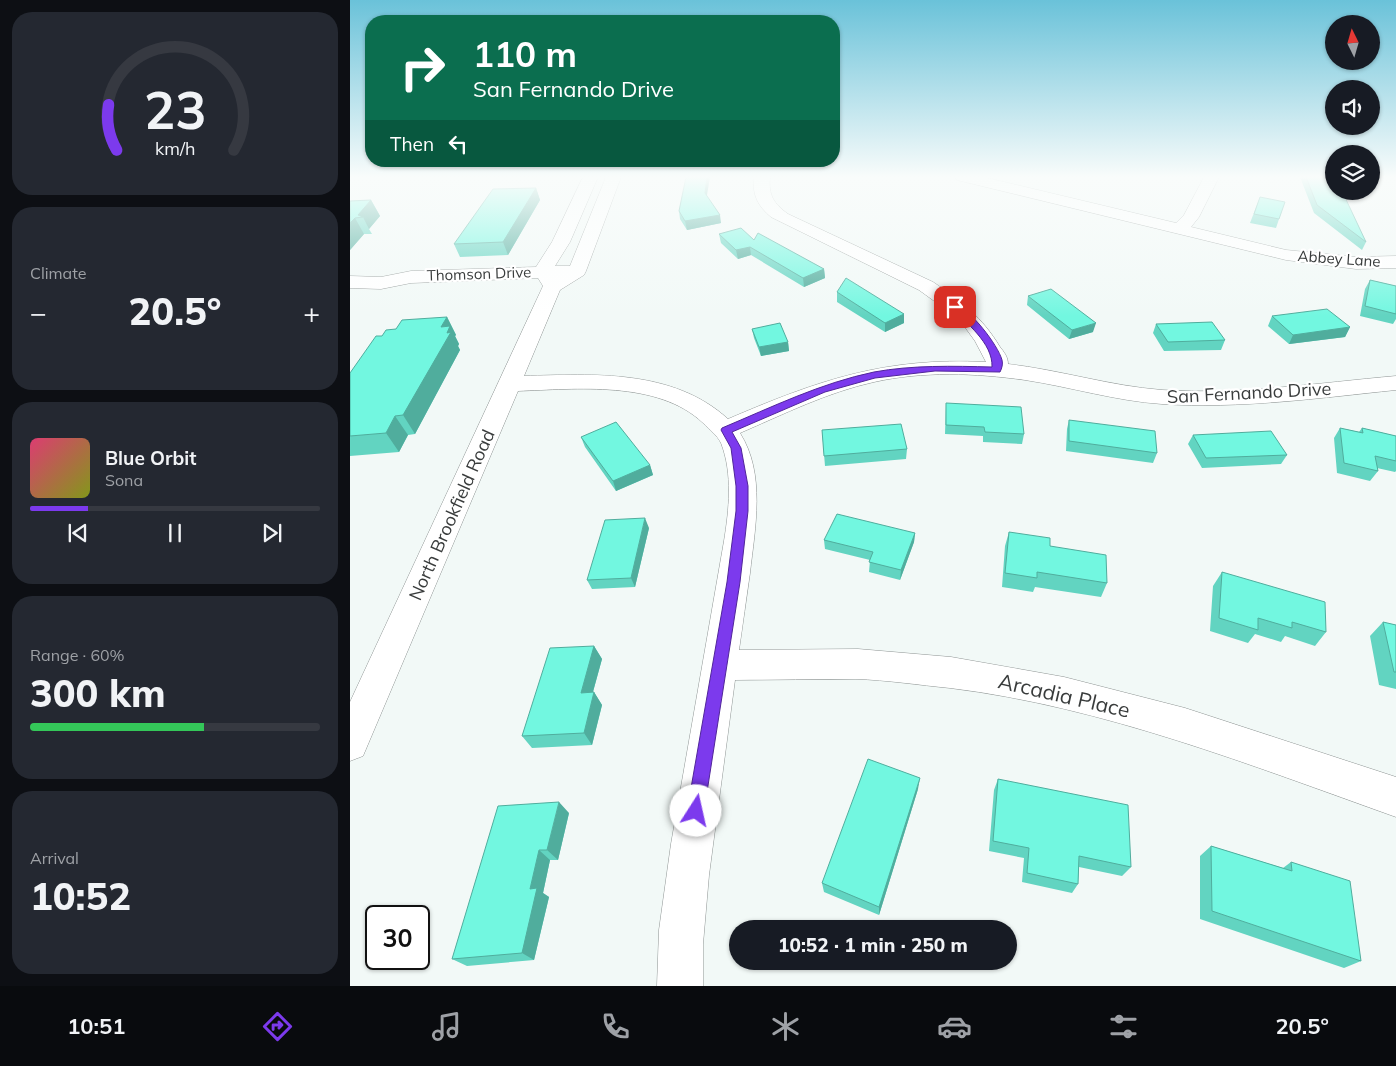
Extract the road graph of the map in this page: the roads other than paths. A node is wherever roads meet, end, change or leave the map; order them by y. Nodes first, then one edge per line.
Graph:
1 (569, 223) edge
2 (596, 223) edge
3 (793, 223) edge
4 (1155, 223) edge
5 (1185, 223) edge
6 (1180, 229) junction
7 (1396, 262) edge
8 (548, 279) junction
9 (350, 282) edge
10 (997, 370) junction
11 (1396, 383) edge
12 (511, 384) junction
13 (726, 430) junction
14 (720, 666) junction
15 (350, 743) edge
16 (1396, 797) edge
17 (680, 986) edge

1 - 8 street, North Brookfield Road
2 - 8 street, Thomson Drive
3 - 10 street
4 - 6 street, Abbey Lane
5 - 6 street
6 - 7 street, Abbey Lane
8 - 9 street, Thomson Drive
8 - 12 street, North Brookfield Road
10 - 11 street, San Fernando Drive
10 - 13 street, San Fernando Drive
12 - 13 street
12 - 15 street, North Brookfield Road
13 - 14 street
14 - 16 street, Arcadia Place
14 - 17 street

